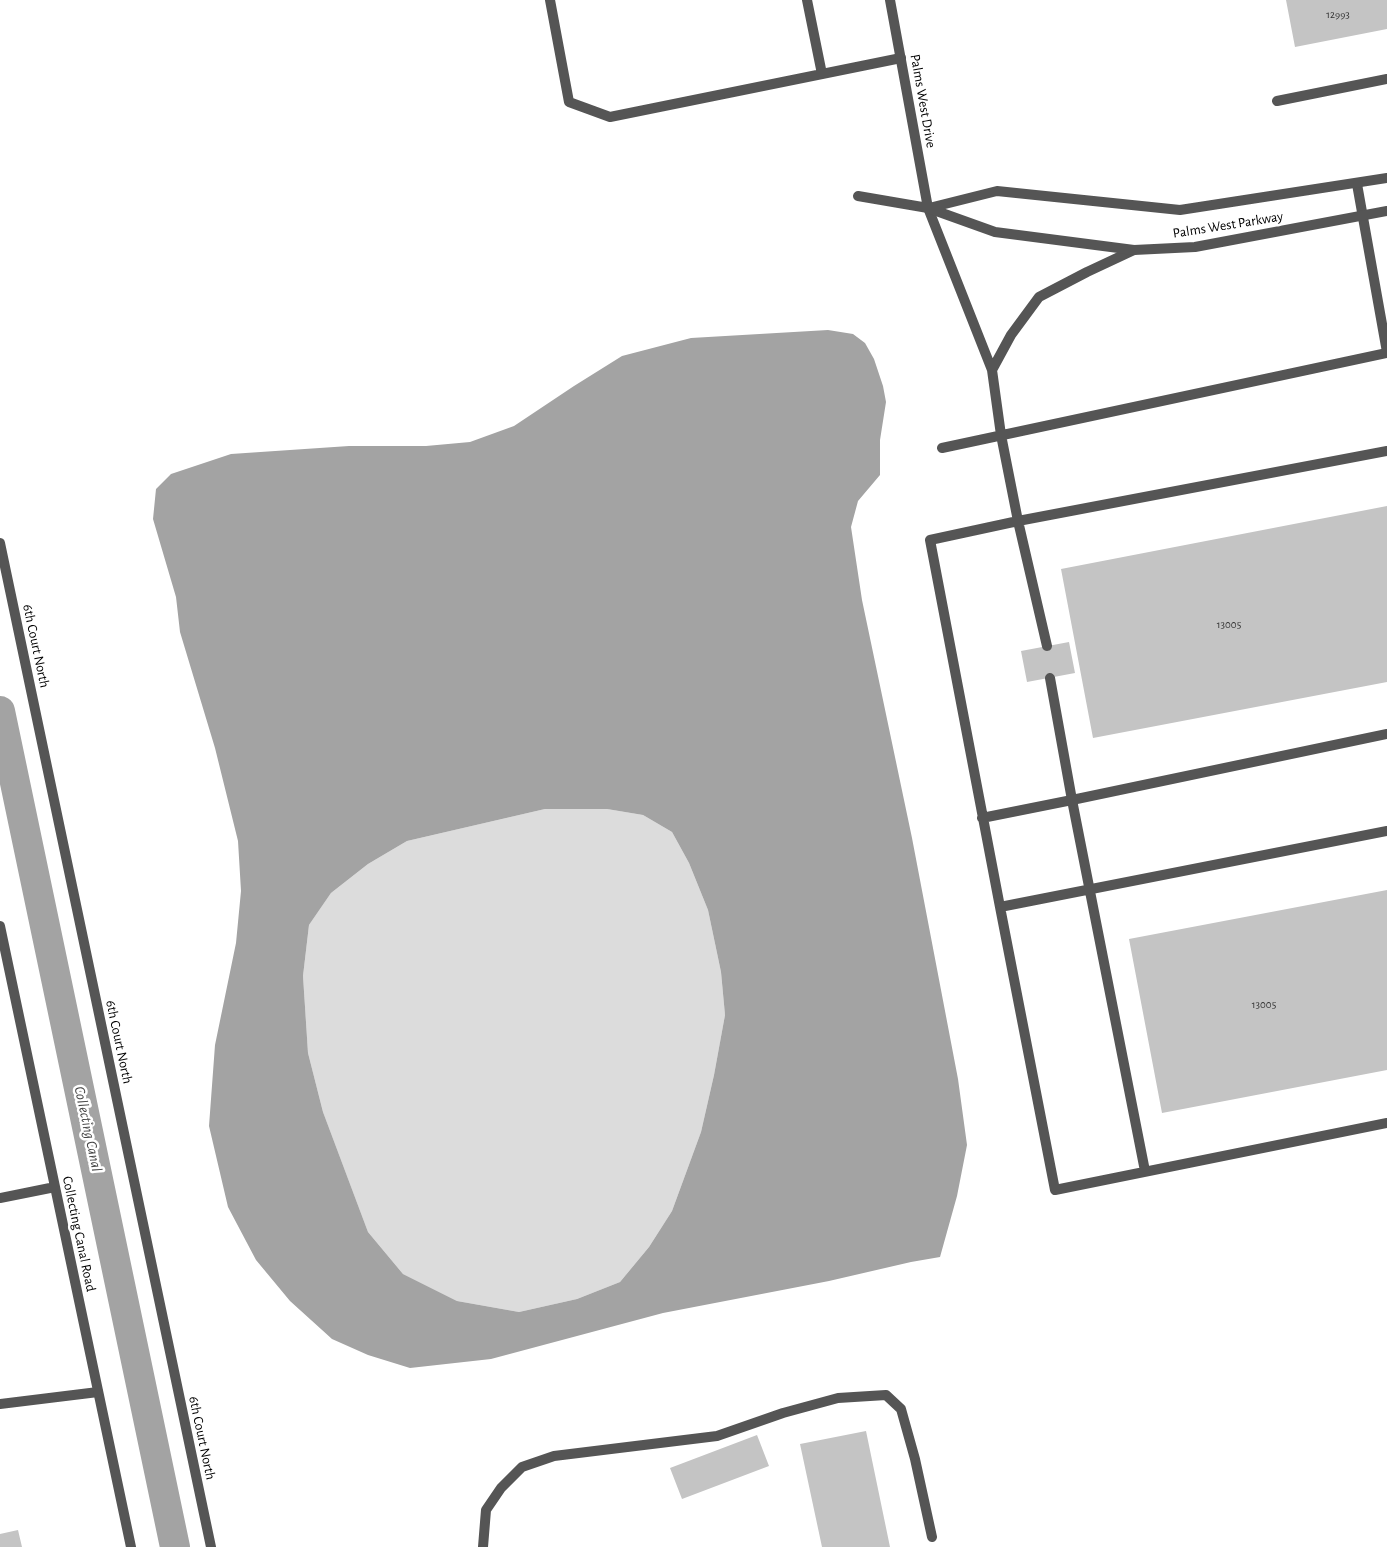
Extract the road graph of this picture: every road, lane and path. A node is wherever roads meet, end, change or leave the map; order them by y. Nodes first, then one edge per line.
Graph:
1 (550, 0) edge
2 (807, 0) edge
3 (890, 0) edge
4 (901, 58) junction
5 (822, 74) junction
6 (1387, 79) edge
7 (1277, 101) dead end
8 (1387, 178) edge
9 (1357, 184) junction
10 (858, 196) dead end
11 (928, 208) junction
12 (1387, 211) edge
13 (1362, 215) junction
14 (1134, 250) junction
15 (1387, 352) edge
16 (992, 370) junction
17 (1001, 435) junction
18 (942, 448) dead end
19 (1387, 451) edge
20 (1018, 521) junction
21 (0, 543) edge
22 (1048, 646) dead end
23 (1050, 678) dead end
24 (1387, 734) edge
25 (1072, 800) junction
26 (982, 818) junction
27 (1387, 831) edge
28 (1090, 888) junction
29 (1000, 907) junction
30 (0, 926) edge
31 (1387, 1123) edge
32 (1145, 1171) junction
33 (55, 1187) junction
34 (0, 1198) edge
35 (98, 1392) junction
36 (0, 1404) edge
37 (932, 1537) dead end
38 (131, 1547) edge
39 (211, 1547) edge
40 (483, 1547) edge

1 - 5 street
2 - 5 street
3 - 4 street, Palms West Drive
4 - 5 street
4 - 11 street, Palms West Drive
6 - 7 street
8 - 9 street, Palms West Parkway
9 - 11 street, Palms West Parkway
9 - 13 street
10 - 11 street, Palms West Parkway
11 - 14 street, Palms West Parkway
11 - 16 street, Palms West Drive
12 - 13 street, Palms West Parkway
13 - 14 street, Palms West Parkway
13 - 15 street
14 - 16 street
15 - 17 street
16 - 17 street, Palms West Drive
17 - 18 street
17 - 20 street, Palms West Drive
19 - 20 street
20 - 22 street, Palms West Drive
20 - 26 street
21 - 39 street, 6th Court North
23 - 25 street
24 - 25 street
25 - 26 street
25 - 28 street
26 - 29 street
27 - 28 street
28 - 29 street
28 - 32 street
29 - 32 street
30 - 33 street, Collecting Canal Road
31 - 32 street
33 - 34 street
33 - 35 street, Collecting Canal Road
35 - 36 street
35 - 38 street, Collecting Canal Road
37 - 40 street

